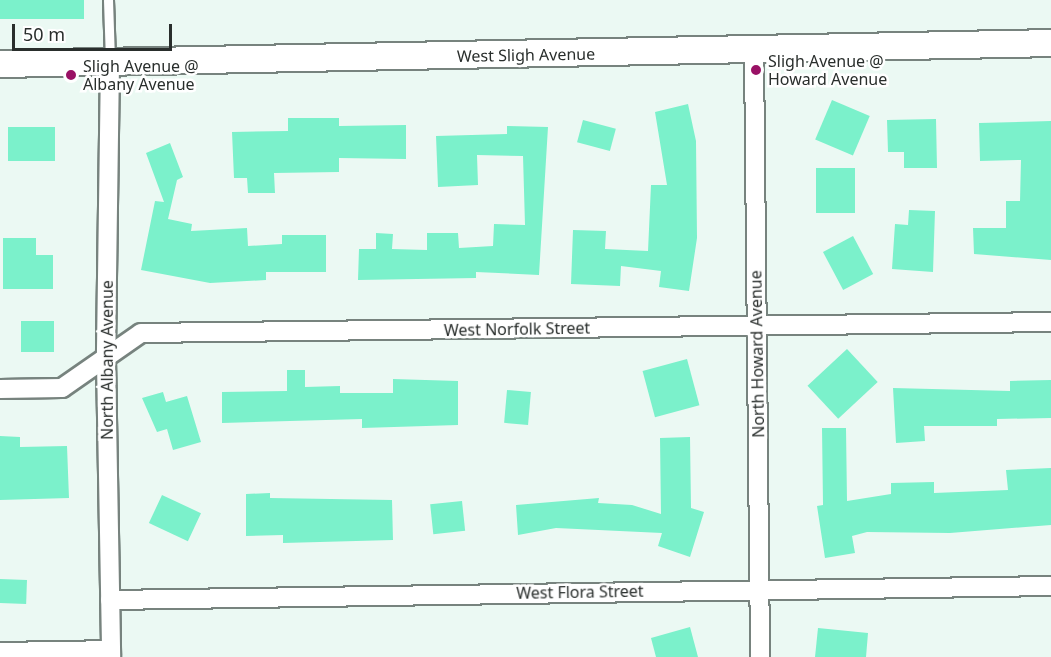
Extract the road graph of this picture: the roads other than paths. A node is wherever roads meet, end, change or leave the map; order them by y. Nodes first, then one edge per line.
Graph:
1 (108, 0) edge
2 (1051, 43) edge
3 (754, 51) junction
4 (110, 63) junction
5 (0, 64) edge
6 (1051, 322) edge
7 (757, 326) junction
8 (106, 360) junction
9 (0, 389) edge
10 (1051, 586) edge
11 (759, 589) junction
12 (110, 600) junction
13 (0, 652) edge
14 (111, 654) edge
15 (760, 657) edge

1 - 4 lane
2 - 3 main road, West Sligh Avenue
3 - 4 main road, West Sligh Avenue
3 - 7 street, North Howard Avenue
4 - 5 main road, West Sligh Avenue
4 - 8 street, North Albany Avenue
6 - 7 street, West Norfolk Street
7 - 8 street, West Norfolk Street
7 - 11 street, North Howard Avenue
8 - 9 street, West Norfolk Street
8 - 12 street, North Albany Avenue
10 - 11 street, West Flora Street
11 - 12 street, West Flora Street
11 - 15 street, North Howard Avenue
12 - 14 street, North Albany Avenue
13 - 14 street

